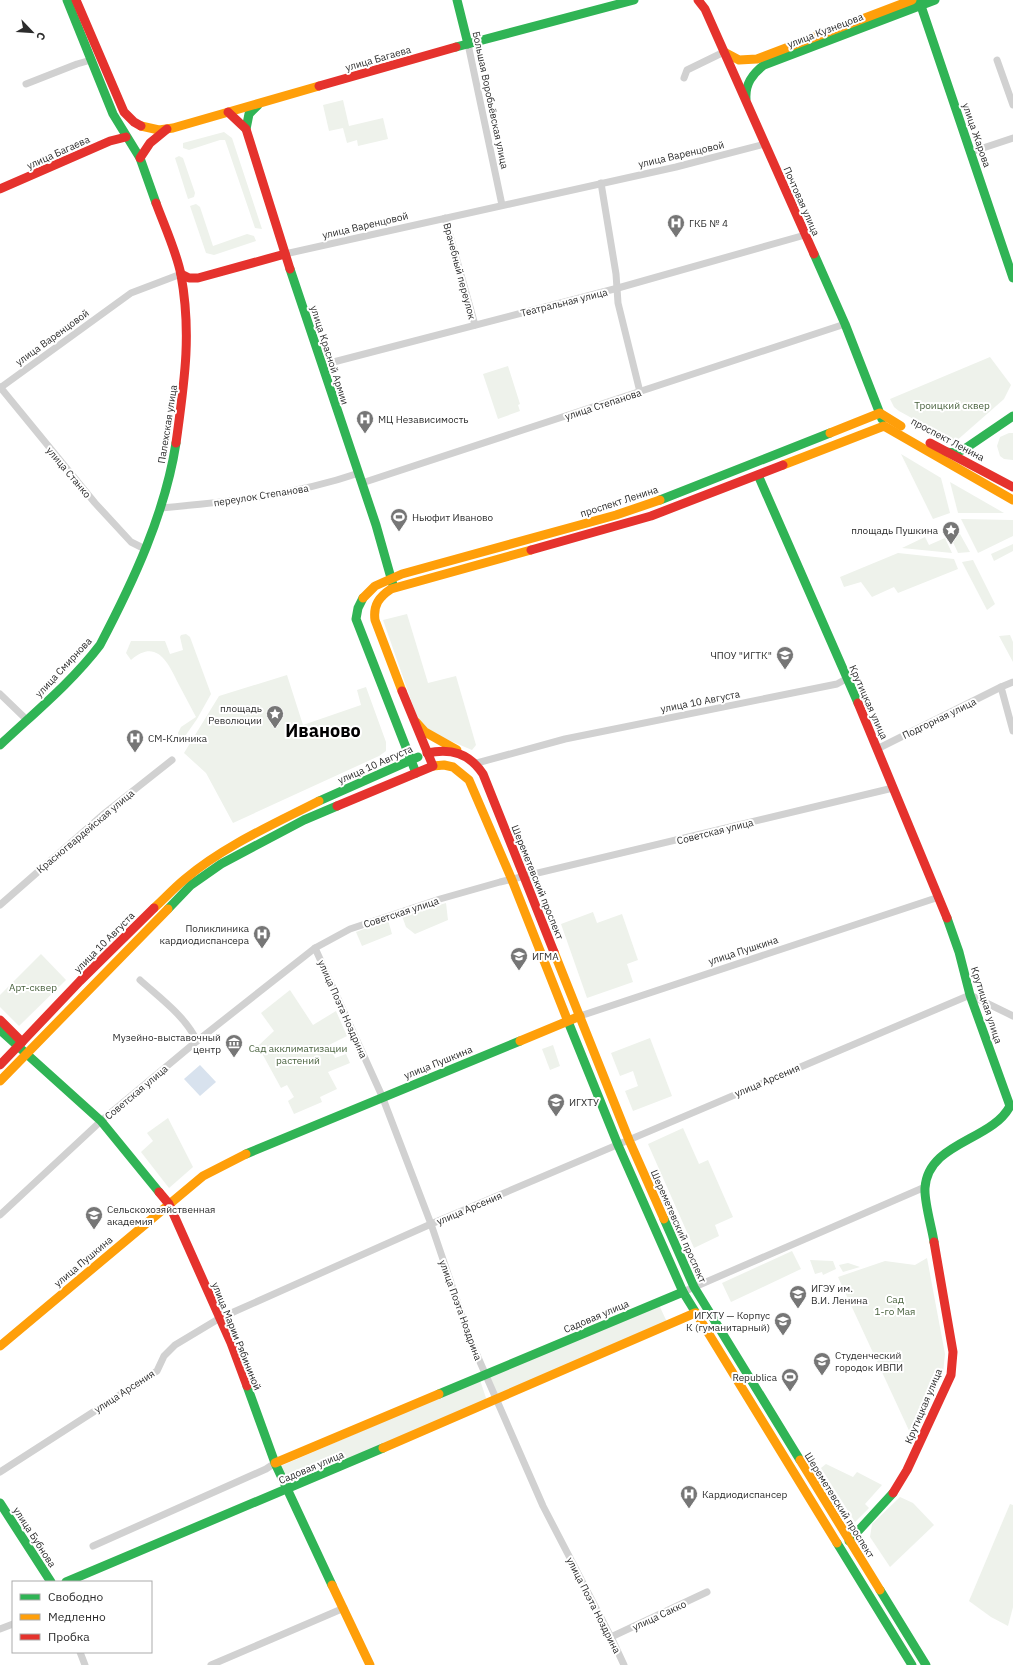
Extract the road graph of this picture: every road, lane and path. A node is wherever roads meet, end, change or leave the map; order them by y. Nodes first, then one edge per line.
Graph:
1 (67, 0) edge
2 (76, 0) edge
3 (457, 0) edge
4 (634, 0) edge
5 (698, 0) edge
6 (912, 0) edge
7 (935, 0) edge
8 (920, 2) edge
9 (468, 44) junction
10 (724, 52) junction
11 (91, 60) junction
12 (996, 60) dead end
13 (684, 78) dead end
14 (26, 84) dead end
15 (267, 101) junction
16 (746, 101) junction
17 (1013, 105) edge
18 (228, 112) junction
19 (246, 128) junction
20 (167, 129) junction
21 (126, 137) junction
22 (1013, 138) edge
23 (765, 144) junction
24 (971, 152) junction
25 (140, 158) junction
26 (601, 184) junction
27 (0, 189) edge
28 (502, 205) junction
29 (445, 218) junction
30 (805, 235) junction
31 (285, 254) junction
32 (181, 274) junction
33 (206, 276) junction
34 (1013, 278) edge
35 (618, 288) junction
36 (185, 298) junction
37 (845, 324) junction
38 (474, 325) junction
39 (322, 365) junction
40 (0, 387) edge
41 (640, 392) junction
42 (880, 413) junction
43 (1013, 416) edge
44 (884, 426) junction
45 (944, 452) junction
46 (359, 473) junction
47 (758, 474) junction
48 (362, 483) junction
49 (1013, 487) edge
50 (1013, 500) edge
51 (161, 508) junction
52 (145, 548) junction
53 (391, 578) junction
54 (394, 588) junction
55 (846, 680) junction
56 (1013, 682) edge
57 (1001, 687) junction
58 (0, 694) edge
59 (411, 716) junction
60 (27, 720) junction
61 (1013, 731) edge
62 (402, 740) junction
63 (0, 745) edge
64 (877, 749) junction
65 (428, 753) junction
66 (464, 755) junction
67 (172, 760) dead end
68 (411, 760) junction
69 (477, 763) junction
70 (433, 766) junction
71 (393, 768) junction
72 (416, 773) junction
73 (893, 788) junction
74 (525, 878) junction
75 (512, 880) junction
76 (939, 897) junction
77 (0, 905) edge
78 (315, 948) junction
79 (140, 980) dead end
80 (970, 994) junction
81 (580, 1016) junction
82 (1013, 1016) edge
83 (0, 1020) edge
84 (568, 1020) junction
85 (0, 1030) edge
86 (197, 1041) junction
87 (20, 1044) junction
88 (27, 1053) junction
89 (0, 1065) edge
90 (0, 1081) edge
91 (382, 1096) junction
92 (101, 1121) junction
93 (629, 1140) junction
94 (618, 1145) junction
95 (925, 1187) junction
96 (169, 1204) junction
97 (0, 1215) edge
98 (431, 1224) junction
99 (694, 1287) junction
100 (683, 1292) junction
101 (695, 1313) junction
102 (220, 1318) junction
103 (0, 1346) edge
104 (485, 1374) junction
105 (496, 1399) junction
106 (275, 1463) junction
107 (0, 1472) edge
108 (287, 1490) junction
109 (0, 1503) edge
110 (849, 1541) junction
111 (93, 1546) dead end
112 (839, 1547) junction
113 (50, 1581) edge
114 (68, 1581) edge
115 (707, 1592) dead end
116 (344, 1608) junction
117 (12, 1624) edge
118 (0, 1629) edge
119 (611, 1637) junction
120 (80, 1653) edge
121 (85, 1665) edge
122 (212, 1665) edge
123 (370, 1665) edge
124 (624, 1665) edge
125 (912, 1665) edge
126 (926, 1665) edge

1 - 11 main road, Палехская улица
2 - 20 main road
3 - 9 main road, Большая Воробьёвская улица
4 - 9 main road, улица Багаева
5 - 10 main road, Почтовая улица
6 - 10 main road, улица Кузнецова
7 - 8 main road, улица Кузнецова
8 - 16 main road, улица Кузнецова
8 - 24 main road, улица Жарова
9 - 15 main road, улица Багаева
9 - 28 street, Большая Воробьёвская улица
10 - 13 street
10 - 16 main road, Почтовая улица
11 - 14 street
11 - 21 main road, Палехская улица
12 - 17 street
15 - 18 main road, улица Багаева
15 - 19 main road
16 - 23 main road, Почтовая улица
18 - 19 main road
18 - 20 main road, улица Багаева
19 - 31 main road, улица Красной Армии
20 - 25 main road, улица Багаева
21 - 25 main road, Палехская улица
21 - 27 main road, улица Багаева
22 - 24 street
23 - 26 street, улица Варенцовой
23 - 30 main road, Почтовая улица
24 - 34 main road, улица Жарова
25 - 32 main road, Палехская улица
26 - 28 street, улица Варенцовой
26 - 35 street
28 - 29 street, улица Варенцовой
29 - 31 street, улица Варенцовой
29 - 38 street, Врачебный переулок
30 - 35 street, Театральная улица
30 - 37 main road, Почтовая улица
31 - 33 main road, улица Варенцовой
31 - 39 main road, улица Красной Армии
32 - 33 main road, улица Варенцовой
32 - 36 main road, Палехская улица
32 - 40 street, улица Варенцовой
33 - 36 main road
35 - 38 street, Театральная улица
35 - 41 street
36 - 51 main road, Палехская улица
37 - 41 street, улица Степанова
37 - 42 main road, Почтовая улица
38 - 39 street, Театральная улица
39 - 46 main road, улица Красной Армии
40 - 52 street, улица Станко
41 - 48 street, улица Степанова
42 - 44 main road, Почтовая улица
42 - 45 main road, проспект Ленина
42 - 53 main road, проспект Ленина
43 - 45 main road
44 - 47 main road
44 - 50 main road, проспект Ленина
45 - 49 main road, проспект Ленина
46 - 48 main road, улица Красной Армии
46 - 51 street, переулок Степанова
47 - 54 main road
47 - 55 main road, Крутицкая улица
48 - 53 main road, улица Красной Армии
51 - 52 main road, Палехская улица
52 - 60 main road, улица Смирнова
53 - 54 main road, улица Красной Армии
53 - 62 main road, проспект Ленина
54 - 59 main road
55 - 64 main road, Крутицкая улица
55 - 69 street, улица 10 Августа
56 - 57 street, Подгорная улица
57 - 61 street
57 - 64 street, Подгорная улица
58 - 60 street
59 - 65 main road
59 - 66 main road
60 - 63 main road, улица Смирнова
62 - 68 main road, проспект Ленина
62 - 71 main road, проспект Ленина
64 - 73 main road, Крутицкая улица
65 - 66 main road, улица 10 Августа
65 - 68 main road, улица 10 Августа
65 - 70 main road
66 - 69 main road, улица 10 Августа
67 - 77 street, Красногвардейская улица
68 - 71 main road, улица 10 Августа
68 - 72 main road, проспект Ленина
69 - 74 main road, Шереметевский проспект
70 - 72 main road
70 - 75 main road
71 - 87 main road, улица 10 Августа
72 - 88 main road
73 - 74 street, Советская улица
73 - 76 main road, Крутицкая улица
74 - 75 street, Советская улица
74 - 81 main road, Шереметевский проспект
75 - 78 street, Советская улица
75 - 84 main road
76 - 80 main road, Крутицкая улица
76 - 81 street, улица Пушкина
78 - 86 street, Советская улица
78 - 91 street, улица Поэта Ноздрина
79 - 86 street
80 - 82 street
80 - 93 street, улица Арсения
80 - 95 main road, Крутицкая улица
81 - 84 main road, улица Пушкина
81 - 93 main road, Шереметевский проспект
83 - 87 main road, улица Марии Рябининой
84 - 91 main road, улица Пушкина
84 - 94 main road
85 - 87 main road, улица Марии Рябининой
86 - 92 street, Советская улица
87 - 88 main road, улица Марии Рябининой
87 - 89 main road, улица 10 Августа
88 - 90 main road
88 - 92 main road, улица Марии Рябининой
91 - 96 main road, улица Пушкина
91 - 98 street, улица Поэта Ноздрина
92 - 96 main road, улица Марии Рябининой
92 - 97 street, Советская улица
93 - 94 street, улица Арсения
93 - 99 main road, Шереметевский проспект
94 - 98 street, улица Арсения
94 - 100 main road
95 - 99 street, Садовая улица
95 - 110 main road, Крутицкая улица
96 - 102 main road, улица Марии Рябининой
96 - 103 main road, улица Пушкина
98 - 102 street, улица Арсения
98 - 104 street, улица Поэта Ноздрина
99 - 100 street, Садовая улица
99 - 110 main road, Шереметевский проспект
100 - 101 main road
100 - 104 main road, Садовая улица
101 - 105 main road, Садовая улица
101 - 112 main road
102 - 106 main road, улица Марии Рябининой
102 - 107 street, улица Арсения
104 - 105 street, улица Поэта Ноздрина
104 - 106 main road, Садовая улица
105 - 108 main road, Садовая улица
105 - 119 street, улица Поэта Ноздрина
106 - 108 main road, улица Марии Рябининой
106 - 111 street
108 - 114 main road, Садовая улица
108 - 116 main road, улица Марии Рябининой
109 - 113 main road, улица Бубнова
110 - 112 main road, Крутицкая улица
110 - 126 main road, Шереметевский проспект
112 - 125 main road
115 - 119 street, улица Сакко
116 - 122 street
116 - 123 main road, улица Марии Рябининой
117 - 118 street
119 - 124 street, улица Поэта Ноздрина
120 - 121 street

